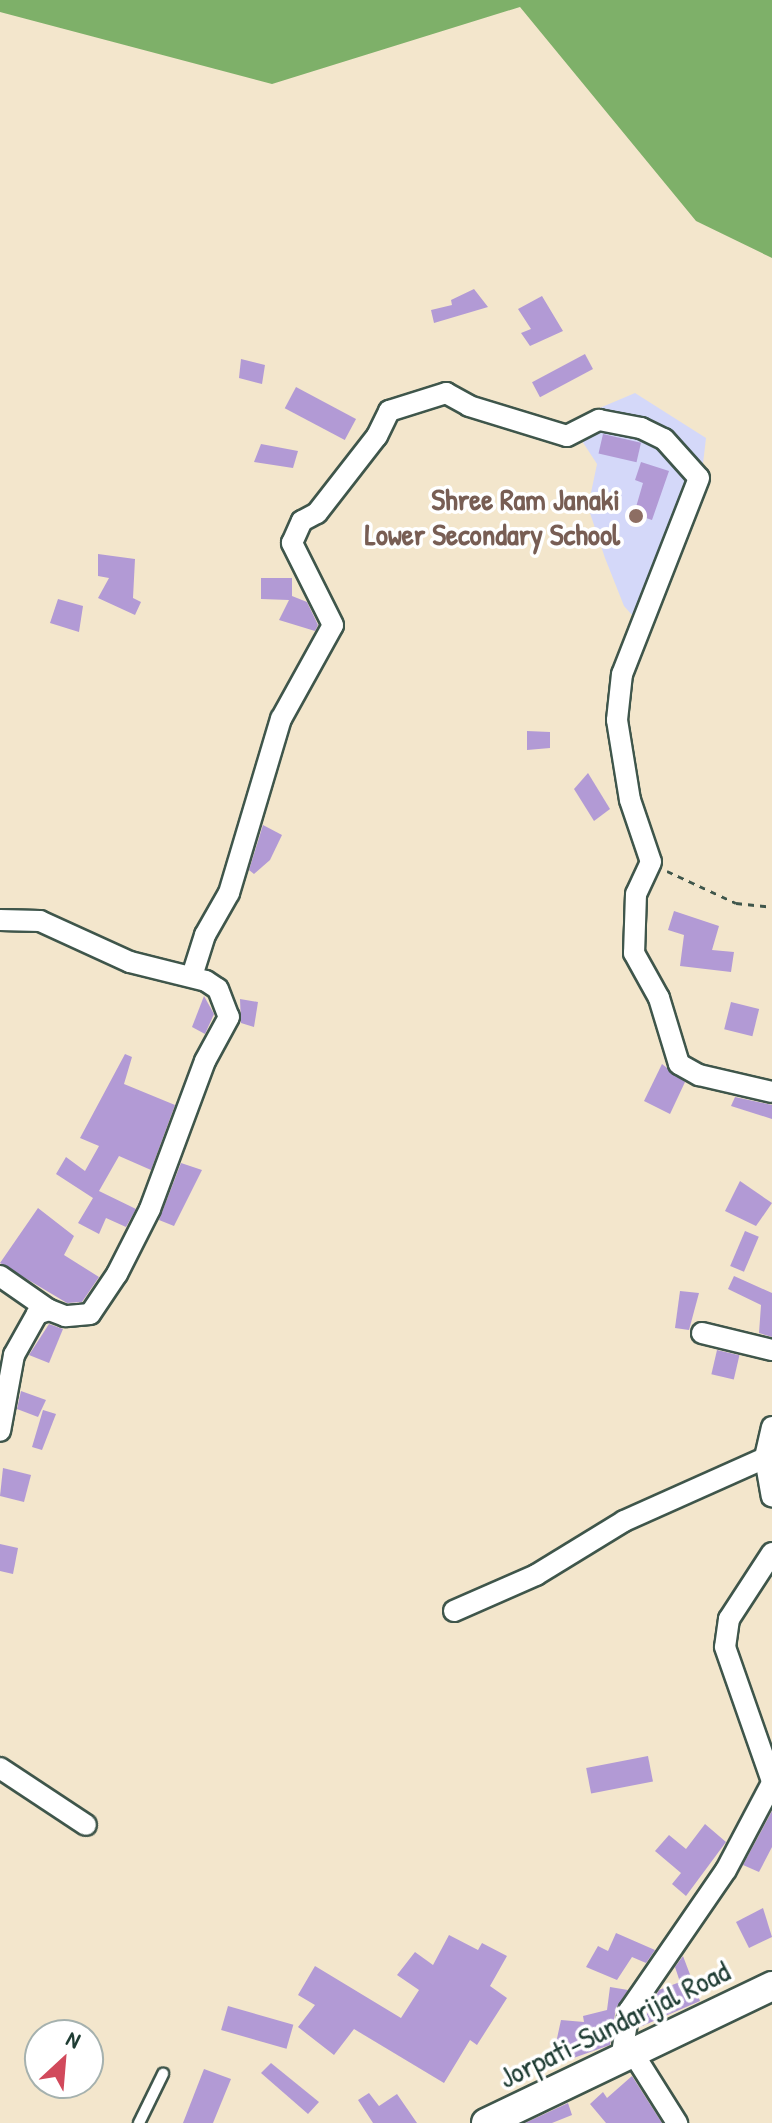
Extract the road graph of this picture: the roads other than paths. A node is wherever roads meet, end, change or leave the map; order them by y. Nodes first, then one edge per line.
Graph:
1 (0, 920) edge
2 (192, 976) junction
3 (772, 1092) edge
4 (0, 1276) edge
5 (49, 1310) junction
6 (702, 1333) dead end
7 (772, 1350) edge
8 (772, 1427) edge
9 (0, 1431) edge
10 (765, 1458) junction
11 (772, 1496) edge
12 (772, 1553) edge
13 (454, 1611) dead end
14 (0, 1768) edge
15 (772, 1782) edge
16 (86, 1825) dead end
17 (772, 1986) edge
18 (627, 2056) junction
19 (163, 2074) dead end
20 (139, 2123) edge
21 (486, 2123) edge
22 (677, 2123) edge

1 - 2 street
2 - 3 street
2 - 5 street
4 - 5 street
5 - 9 street
6 - 7 street
8 - 10 street
10 - 11 street
10 - 13 street
12 - 15 street
14 - 16 street
15 - 18 street
17 - 18 main road, Jorpati-Sundarijal Road
18 - 21 main road, Jorpati-Sundarijal Road
18 - 22 street
19 - 20 lane

